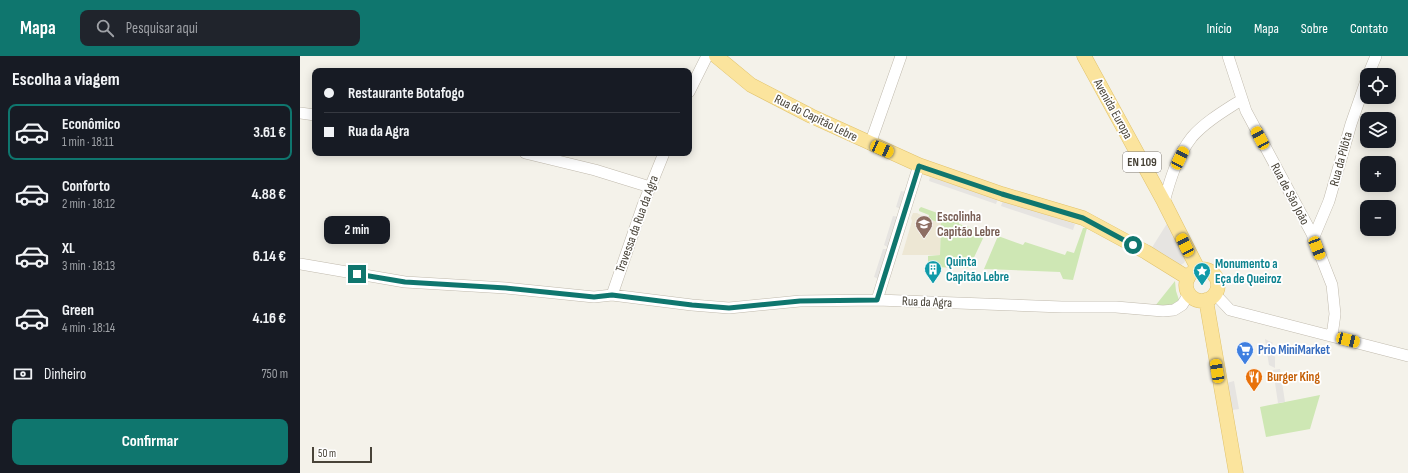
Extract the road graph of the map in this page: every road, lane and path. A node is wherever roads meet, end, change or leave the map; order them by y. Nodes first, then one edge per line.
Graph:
1 (707, 56) edge
2 (716, 56) edge
3 (901, 56) edge
4 (1084, 56) edge
5 (1228, 56) edge
6 (1376, 56) edge
7 (1371, 68) edge
8 (692, 86) edge
9 (1360, 99) edge
10 (1241, 100) junction
11 (300, 113) edge
12 (312, 115) edge
13 (870, 144) junction
14 (537, 156) edge
15 (663, 156) edge
16 (919, 166) junction
17 (650, 187) junction
18 (1164, 202) junction
19 (1313, 238) junction
20 (300, 264) edge
21 (1193, 274) junction
22 (1189, 294) junction
23 (612, 295) junction
24 (1211, 297) junction
25 (877, 300) junction
26 (1332, 336) junction
27 (1408, 356) edge
28 (1236, 473) edge

1 - 8 street
2 - 13 main road, Rua do Capitão Lebre
3 - 13 street
4 - 18 main road, Avenida Europa / EN 109
5 - 10 street, Rua de São João
6 - 7 street, Rua da Pilôta
9 - 19 street, Rua da Pilôta
10 - 18 street
10 - 19 street, Rua de São João
11 - 12 street
13 - 16 main road, Rua do Capitão Lebre
14 - 17 street
15 - 17 street, Travessa da Rua da Agra
16 - 21 main road, Rua do Capitão Lebre
16 - 25 street
17 - 23 street, Travessa da Rua da Agra
18 - 21 main road, Avenida Europa / EN 109
19 - 26 street, Rua de São João
20 - 23 street, Rua da Agra
21 - 22 main road, Avenida Europa / EN 109
21 - 24 main road
22 - 24 main road
22 - 25 street, Rua da Agra
23 - 25 street, Rua da Agra
24 - 26 street
24 - 28 main road
26 - 27 street

